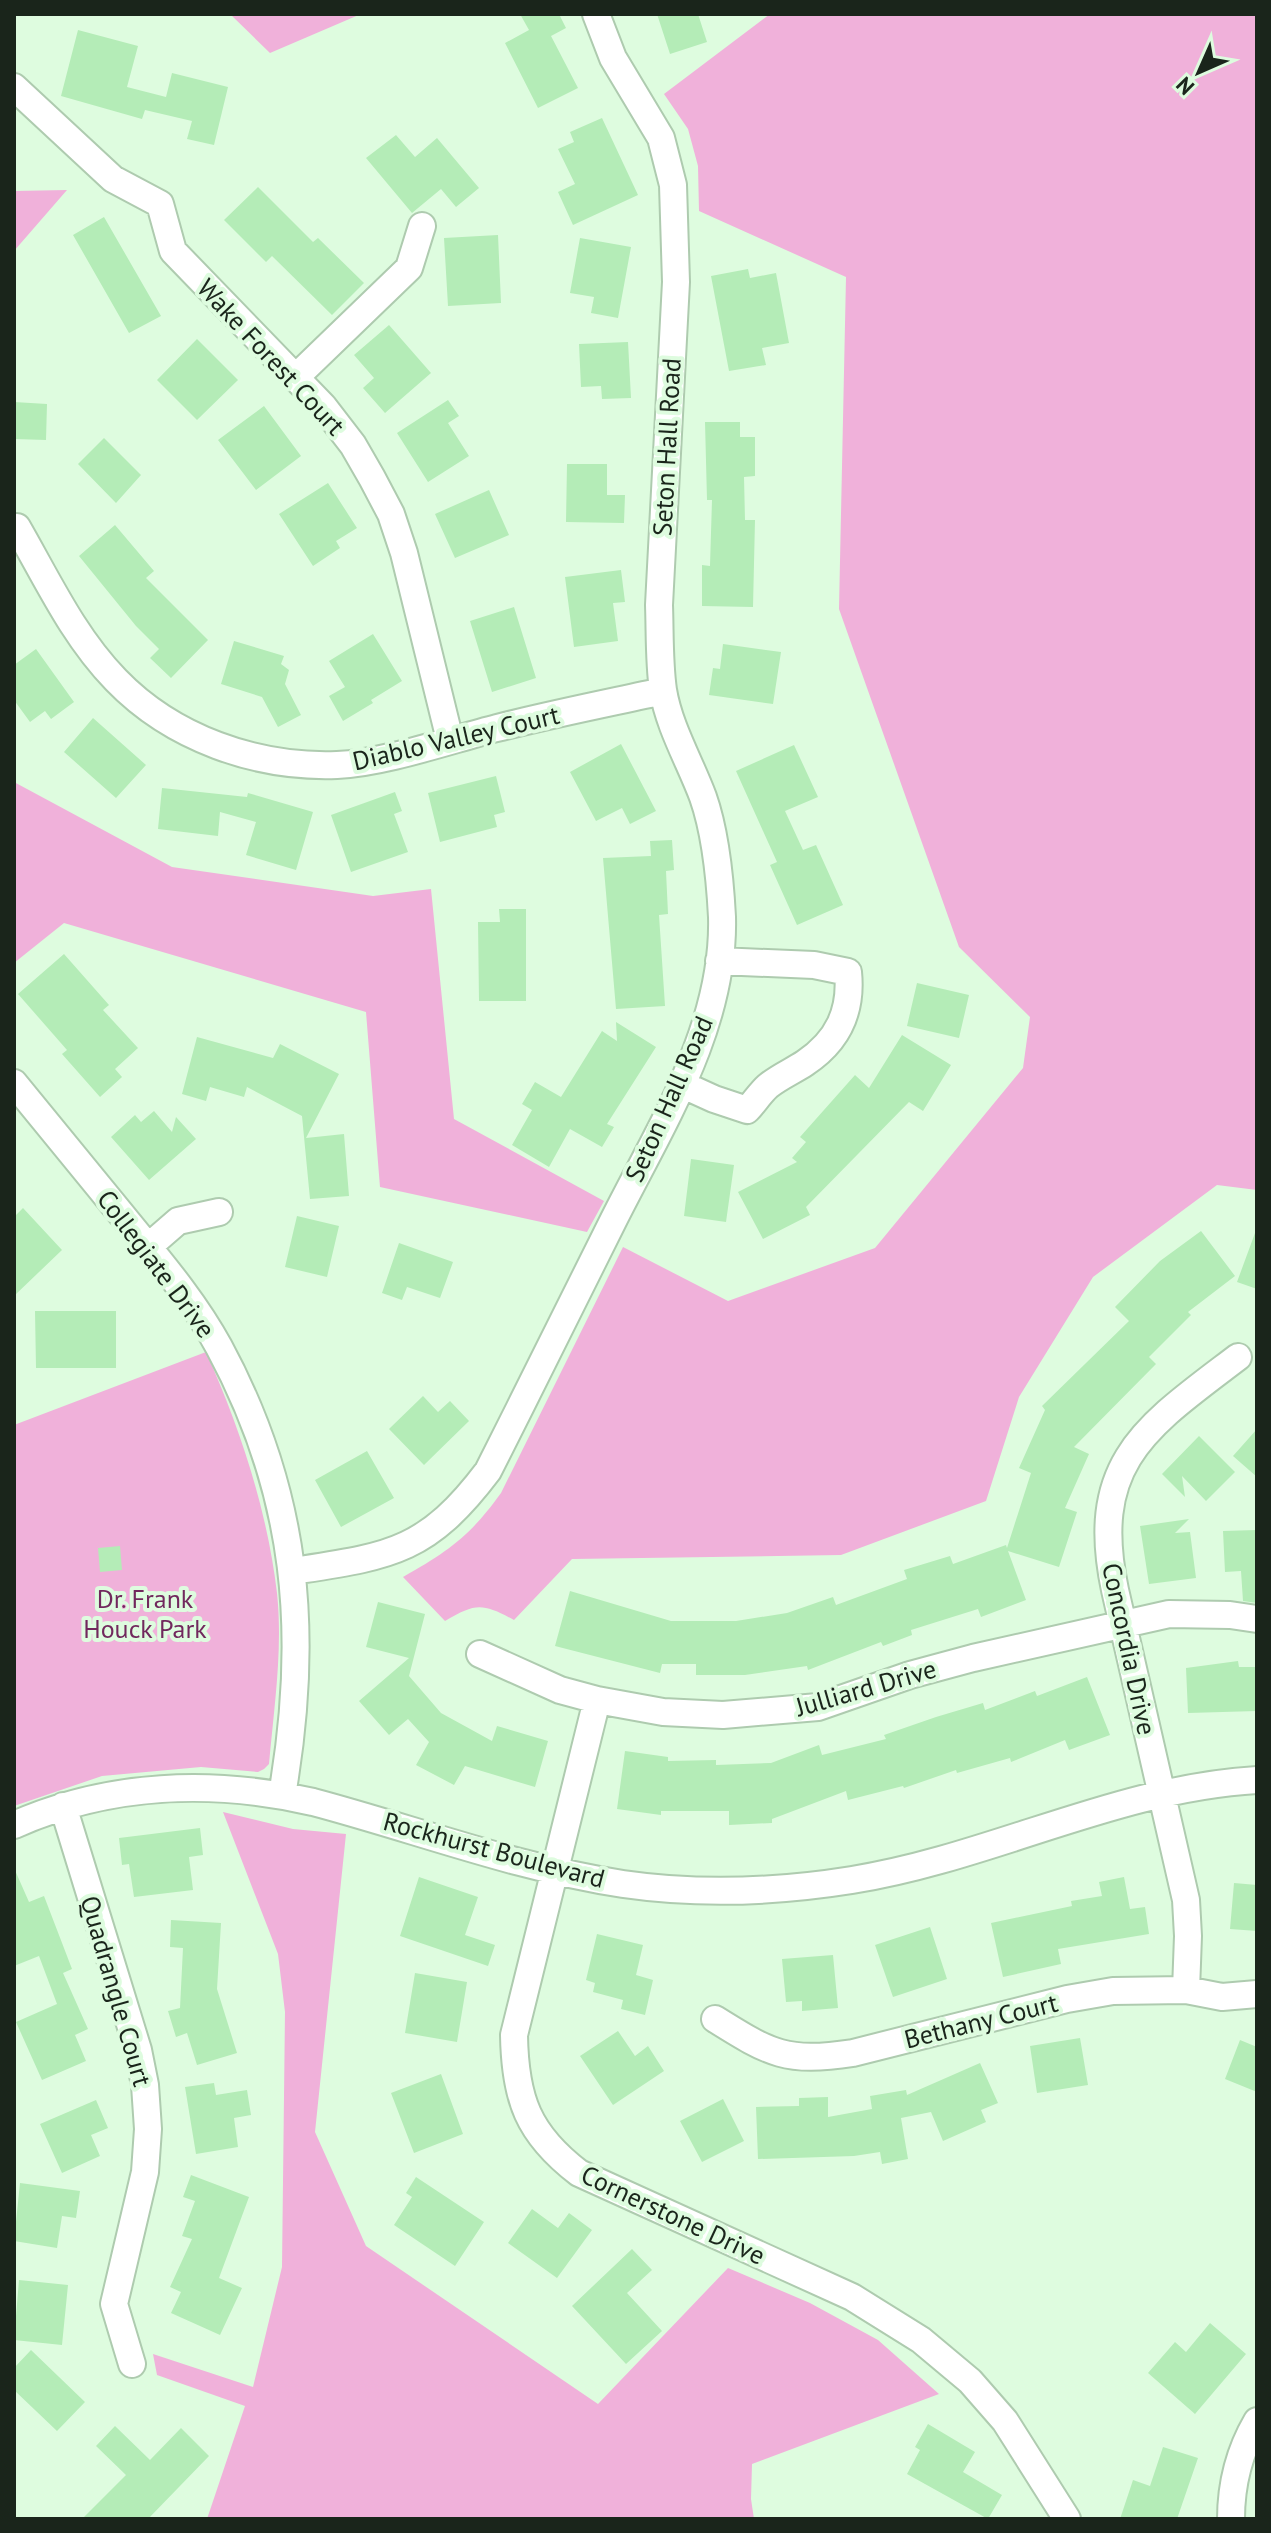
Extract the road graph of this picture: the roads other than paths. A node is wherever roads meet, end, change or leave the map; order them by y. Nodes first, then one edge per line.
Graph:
1 (596, 14) edge
2 (14, 87) edge
3 (422, 226) dead end
4 (295, 378) junction
5 (17, 527) dead end
6 (663, 691) junction
7 (450, 740) junction
8 (719, 961) junction
9 (14, 1083) edge
10 (681, 1084) junction
11 (219, 1212) dead end
12 (148, 1247) junction
13 (1238, 1357) dead end
14 (293, 1571) junction
15 (1257, 1619) edge
16 (1123, 1623) junction
17 (480, 1654) dead end
18 (597, 1700) junction
19 (1257, 1780) edge
20 (1161, 1794) junction
21 (282, 1795) junction
22 (63, 1806) junction
23 (14, 1825) edge
24 (555, 1870) junction
25 (1186, 1990) junction
26 (1257, 1994) edge
27 (715, 2019) dead end
28 (132, 2364) dead end
29 (1257, 2421) edge
30 (1067, 2519) edge
31 (1231, 2519) edge

1 - 6 street, Seton Hall Road
2 - 4 street, Wake Forest Court
3 - 4 street
4 - 7 street, Wake Forest Court
5 - 7 street, Diablo Valley Court
6 - 7 street, Diablo Valley Court
6 - 8 street, Seton Hall Road
8 - 10 street, Seton Hall Road
8 - 10 street
9 - 12 street, Collegiate Drive
10 - 14 street, Seton Hall Road
11 - 12 street
12 - 14 street, Collegiate Drive
13 - 16 street, Concordia Drive
14 - 21 street, Collegiate Drive
15 - 16 street, Julliard Drive
16 - 18 street, Julliard Drive
16 - 20 street, Concordia Drive
17 - 18 street, Julliard Drive
18 - 24 street, Cornerstone Drive
19 - 20 street, Rockhurst Boulevard
20 - 24 street, Rockhurst Boulevard
20 - 25 street, Concordia Drive
21 - 22 street, Rockhurst Boulevard
21 - 24 street, Rockhurst Boulevard
22 - 23 street, Rockhurst Boulevard
22 - 28 street, Quadrangle Court
24 - 30 street, Cornerstone Drive
25 - 26 street, Bethany Court
25 - 27 street, Bethany Court
29 - 31 street

